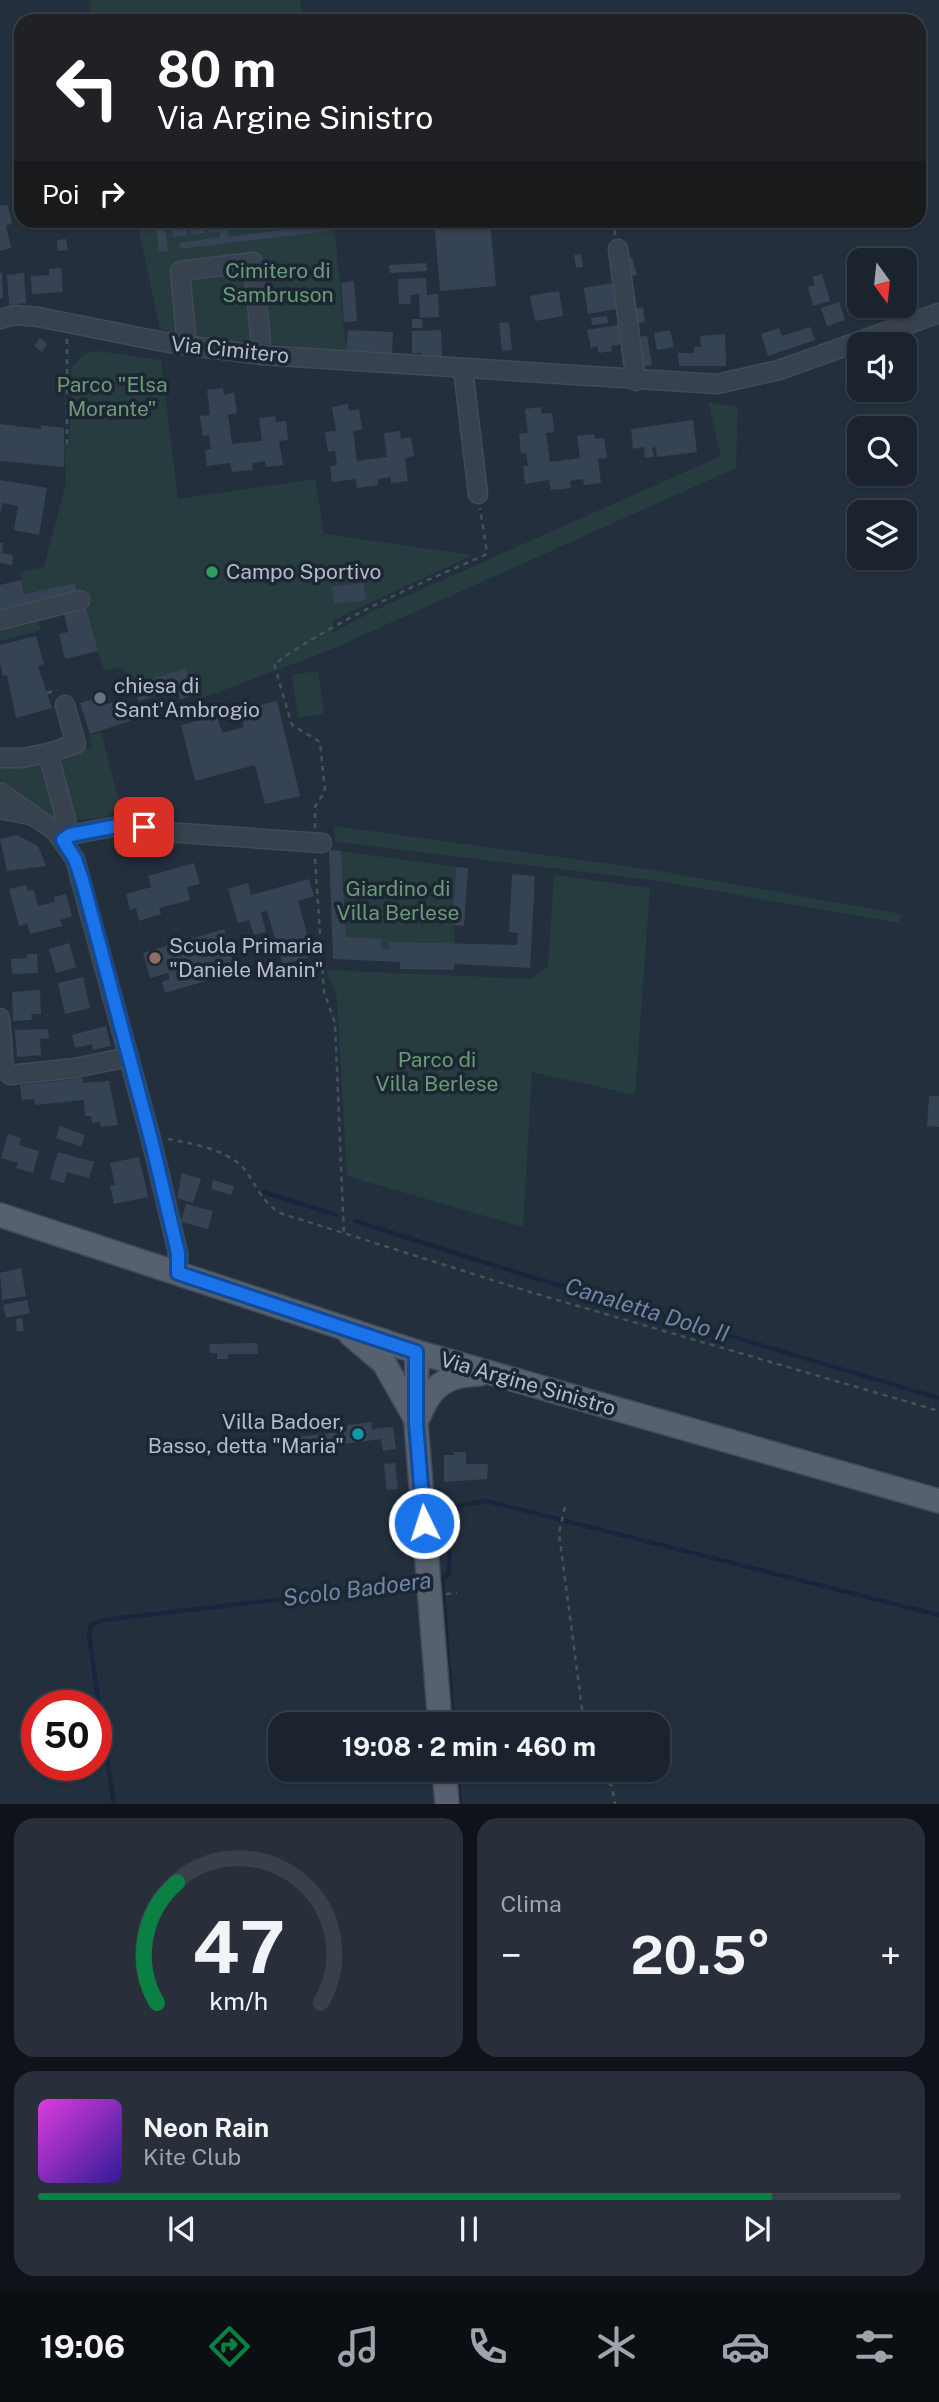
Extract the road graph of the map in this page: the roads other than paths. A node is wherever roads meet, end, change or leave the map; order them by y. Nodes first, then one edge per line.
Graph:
1 (618, 249) dead end
2 (939, 313) edge
3 (0, 319) edge
4 (187, 346) junction
5 (262, 355) junction
6 (463, 369) junction
7 (636, 381) junction
8 (478, 494) road end
9 (80, 600) dead end
10 (0, 620) edge
11 (63, 697) road end
12 (48, 755) junction
13 (0, 758) edge
14 (0, 792) edge
15 (0, 809) edge
16 (30, 815) junction
17 (66, 820) dead end
18 (63, 840) junction
19 (319, 843) road end
20 (0, 1018) edge
21 (129, 1057) junction
22 (0, 1215) edge
23 (178, 1273) junction
24 (341, 1326) junction
25 (416, 1352) junction
26 (494, 1374) junction
27 (416, 1423) junction
28 (939, 1502) edge
29 (440, 1712) edge
30 (445, 1782) edge
31 (447, 1804) edge

1 - 7 street
2 - 7 street, Via Cimitero
3 - 4 street, Via Cimitero
4 - 5 street, Via Cimitero
4 - 5 street
5 - 6 street, Via Cimitero
6 - 7 street, Via Cimitero
6 - 8 street
9 - 10 street
11 - 12 street
12 - 13 street
12 - 17 street
14 - 16 street
15 - 16 street
16 - 18 street
18 - 19 street
18 - 21 street
20 - 21 street
21 - 23 street
22 - 23 main road, Via Argine Sinistro
23 - 24 main road, Via Argine Sinistro
24 - 25 main road, Via Argine Sinistro
24 - 27 main road
25 - 26 main road, Via Argine Sinistro
25 - 27 main road
26 - 27 main road
26 - 28 main road, Via Argine Sinistro
27 - 29 main road
30 - 31 main road

